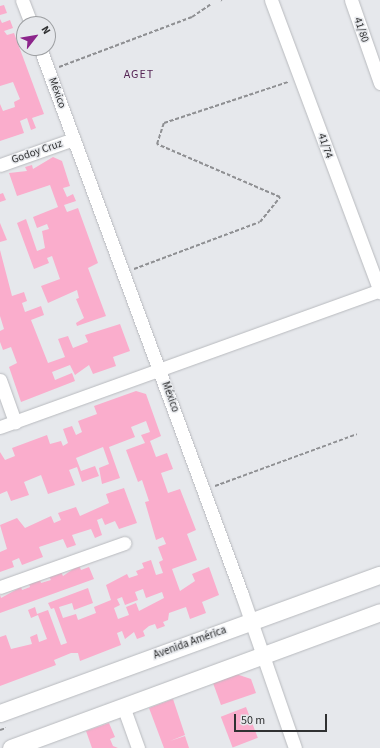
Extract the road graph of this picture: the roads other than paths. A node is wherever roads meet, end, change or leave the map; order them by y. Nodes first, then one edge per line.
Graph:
1 (22, 0) edge
2 (271, 0) edge
3 (351, 0) edge
4 (28, 16) edge
5 (43, 56) edge
6 (380, 83) edge
7 (74, 139) junction
8 (0, 165) edge
9 (380, 291) edge
10 (160, 369) junction
11 (0, 380) edge
12 (15, 422) junction
13 (0, 427) edge
14 (124, 542) dead end
15 (380, 575) edge
16 (0, 587) edge
17 (380, 612) edge
18 (251, 621) junction
19 (260, 654) junction
20 (123, 706) junction
21 (0, 713) edge
22 (11, 748) edge
23 (138, 748) edge
24 (295, 748) edge

1 - 4 street
2 - 9 street, 41/74
3 - 6 street, 41/80
5 - 7 street, México
7 - 8 street, Godoy Cruz
7 - 10 street, México
9 - 10 street
10 - 12 street
10 - 18 street, México
11 - 12 street
12 - 13 street
14 - 16 street
15 - 18 main road, Avenida América
17 - 19 main road
18 - 19 street, México
18 - 21 main road, Avenida América
19 - 20 main road
19 - 24 street, México
20 - 22 main road
20 - 23 street

